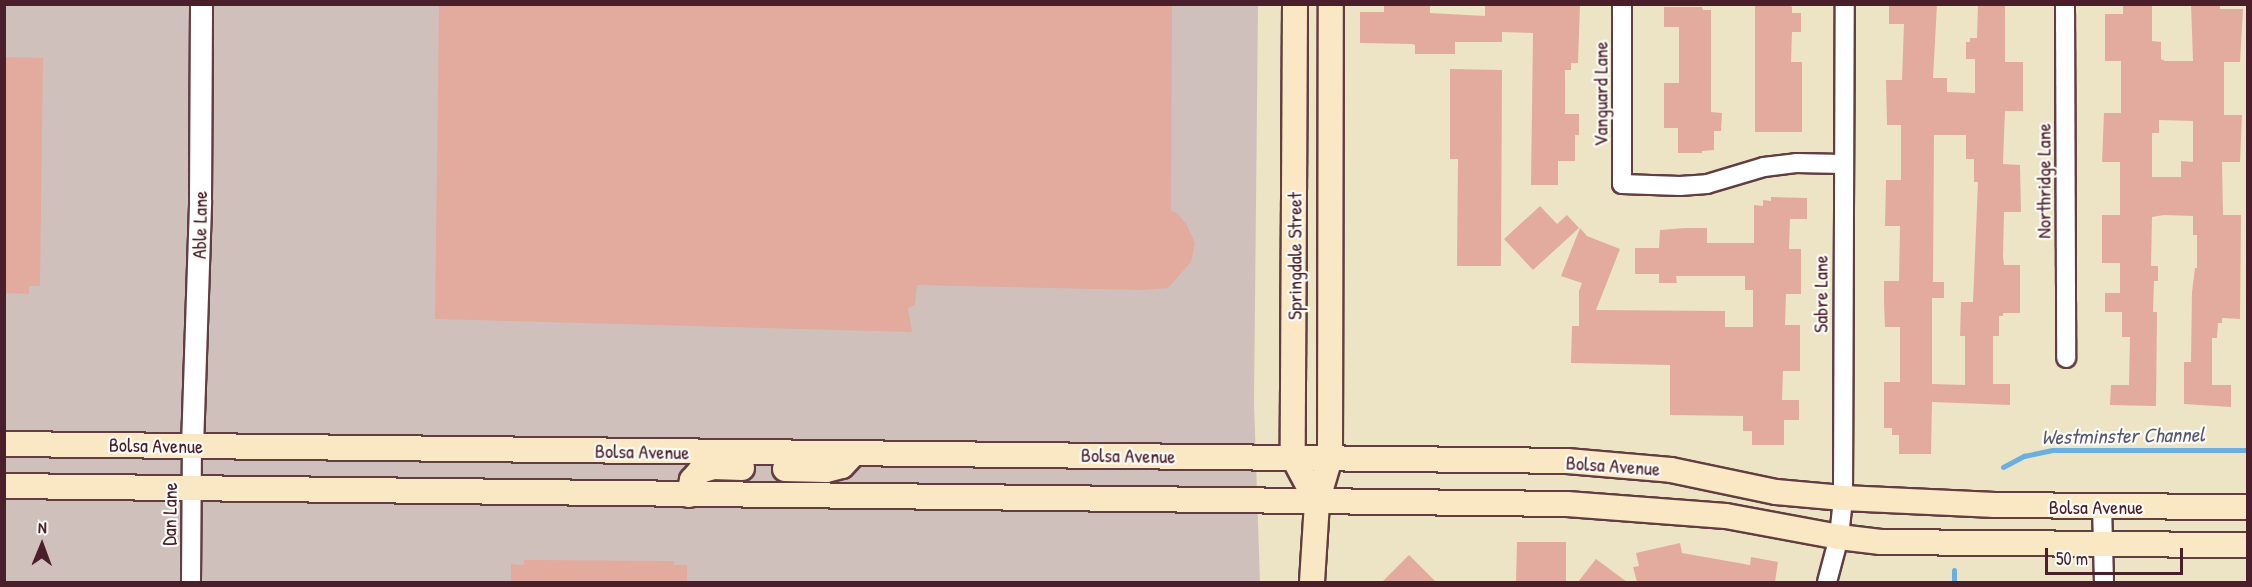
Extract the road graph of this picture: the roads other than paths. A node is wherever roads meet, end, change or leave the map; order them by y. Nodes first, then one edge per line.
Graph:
1 (201, 4) edge
2 (1295, 4) edge
3 (1331, 4) edge
4 (1622, 4) edge
5 (1845, 4) edge
6 (2065, 4) edge
7 (1843, 164) junction
8 (2066, 358) dead end
9 (4, 444) edge
10 (192, 446) junction
11 (854, 453) junction
12 (1293, 457) junction
13 (1330, 458) junction
14 (4, 486) edge
15 (192, 487) junction
16 (689, 495) junction
17 (1843, 498) junction
18 (1317, 502) junction
19 (2102, 506) junction
20 (2247, 507) edge
21 (1839, 537) junction
22 (2104, 544) junction
23 (2247, 545) edge
24 (191, 582) edge
25 (1312, 582) edge
26 (1827, 582) edge
27 (2104, 582) edge

1 - 10 street, Able Lane
2 - 12 main road, Springdale Street
3 - 13 main road, Springdale Street
4 - 7 street, Vanguard Lane
5 - 7 street, Sabre Lane
6 - 8 street, Northridge Lane
7 - 17 street, Sabre Lane
9 - 10 main road, Bolsa Avenue
10 - 11 main road, Bolsa Avenue
10 - 15 street, Dan Lane
11 - 12 main road, Bolsa Avenue
11 - 16 main road
12 - 13 main road, Bolsa Avenue
12 - 18 main road, Springdale Street
13 - 17 main road, Bolsa Avenue
13 - 18 main road, Springdale Street
14 - 15 main road, Bolsa Avenue
15 - 16 main road, Bolsa Avenue
15 - 24 street, Dan Lane
16 - 18 main road, Bolsa Avenue
17 - 19 main road, Bolsa Avenue
17 - 21 street, Sabre Lane
18 - 21 main road, Bolsa Avenue
18 - 25 main road, Springdale Street
19 - 20 main road, Bolsa Avenue
19 - 22 street
21 - 22 main road, Bolsa Avenue
21 - 26 street, Sabre Lane
22 - 23 main road, Bolsa Avenue
22 - 27 street

